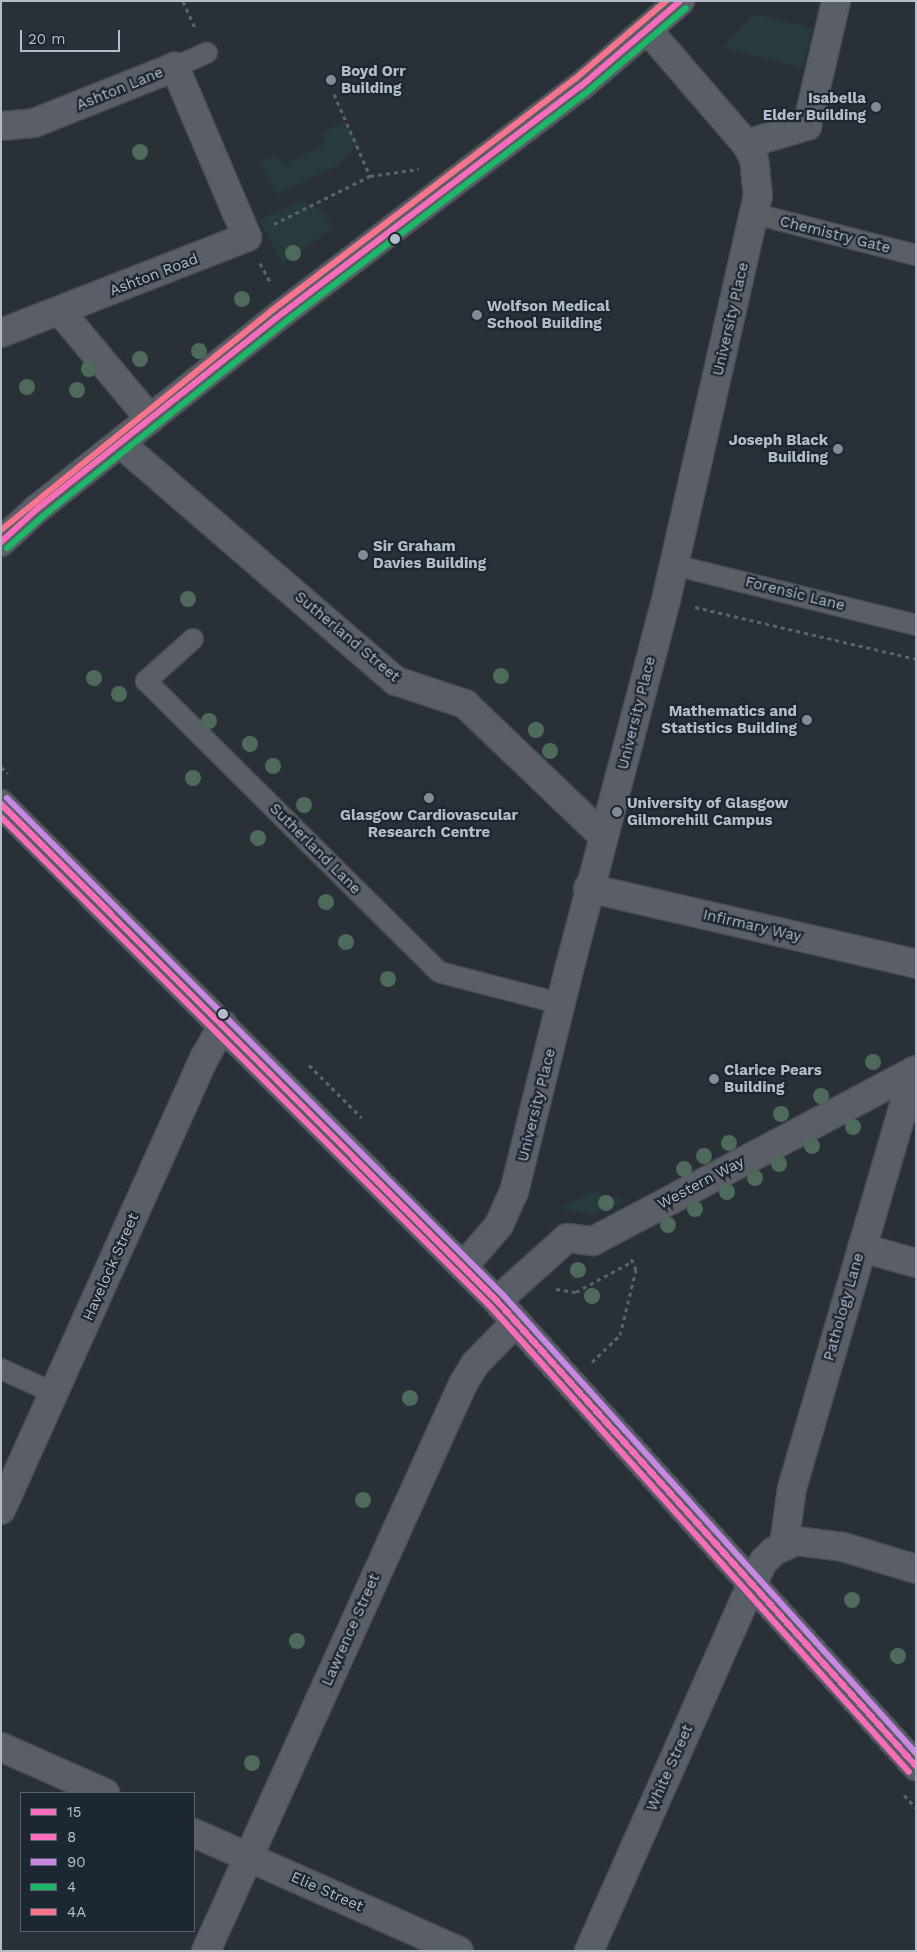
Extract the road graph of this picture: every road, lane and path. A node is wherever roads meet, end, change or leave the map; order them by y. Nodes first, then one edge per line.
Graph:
1 (183, 1) edge
2 (680, 1) edge
3 (836, 1) edge
4 (192, 22) dead end
5 (648, 30) junction
6 (207, 53) dead end
7 (175, 67) junction
8 (334, 94) dead end
9 (1, 126) edge
10 (746, 144) junction
11 (429, 167) dead end
12 (370, 176) junction
13 (755, 214) junction
14 (248, 237) junction
15 (916, 255) edge
16 (60, 311) junction
17 (284, 312) junction
18 (1, 334) edge
19 (150, 419) junction
20 (122, 444) junction
21 (1, 542) edge
22 (674, 565) junction
23 (666, 600) junction
24 (916, 625) edge
25 (193, 639) dead end
26 (916, 659) edge
27 (1, 804) edge
28 (602, 835) junction
29 (588, 888) junction
30 (916, 964) edge
31 (562, 1004) junction
32 (223, 1025) junction
33 (915, 1070) edge
34 (616, 1228) junction
35 (862, 1248) junction
36 (633, 1261) junction
37 (916, 1263) edge
38 (463, 1267) junction
39 (535, 1267) junction
40 (497, 1301) junction
41 (516, 1322) junction
42 (612, 1344) dead end
43 (1, 1368) edge
44 (54, 1393) junction
45 (1, 1510) edge
46 (784, 1545) junction
47 (916, 1569) edge
48 (751, 1586) junction
49 (1, 1747) edge
50 (916, 1766) edge
51 (103, 1792) edge
52 (195, 1833) edge
53 (248, 1857) junction
54 (206, 1951) edge
55 (459, 1951) edge
56 (589, 1951) edge

1 - 4 path
2 - 5 street
3 - 10 street
5 - 10 street, University Place
5 - 17 street
6 - 7 lane
7 - 9 street, Ashton Lane
7 - 14 street, Ashton Lane
8 - 12 path
10 - 13 street, University Place
11 - 12 path
12 - 14 path
13 - 15 lane, Chemistry Gate
13 - 22 street, University Place
14 - 16 street, Ashton Road
14 - 17 path
16 - 18 street, Ashton Road
16 - 19 street
17 - 19 street
19 - 20 street
20 - 21 street
20 - 28 street, Sutherland Street
22 - 23 street, University Place
22 - 24 lane, Forensic Lane
23 - 26 path
23 - 28 street, University Place
25 - 31 lane, Sutherland Lane
27 - 32 main road
28 - 29 street, University Place
29 - 30 street, Infirmary Way
29 - 31 street, University Place
31 - 38 street, University Place
32 - 38 main road
32 - 44 street, Havelock Street
33 - 34 street, Western Way
33 - 35 street, Pathology Lane
34 - 36 path
34 - 39 street, Western Way
35 - 37 street
35 - 46 street, Pathology Lane
36 - 39 path
36 - 42 path
38 - 40 main road
39 - 40 street, Western Way
40 - 41 main road
41 - 48 main road
41 - 53 street, Lawrence Street
43 - 44 lane
44 - 45 street, Havelock Street
46 - 47 street
46 - 48 street, White Street
48 - 50 main road
48 - 56 street, White Street
49 - 51 street
52 - 53 street, Elie Street
53 - 54 street, Lawrence Street
53 - 55 street, Elie Street

